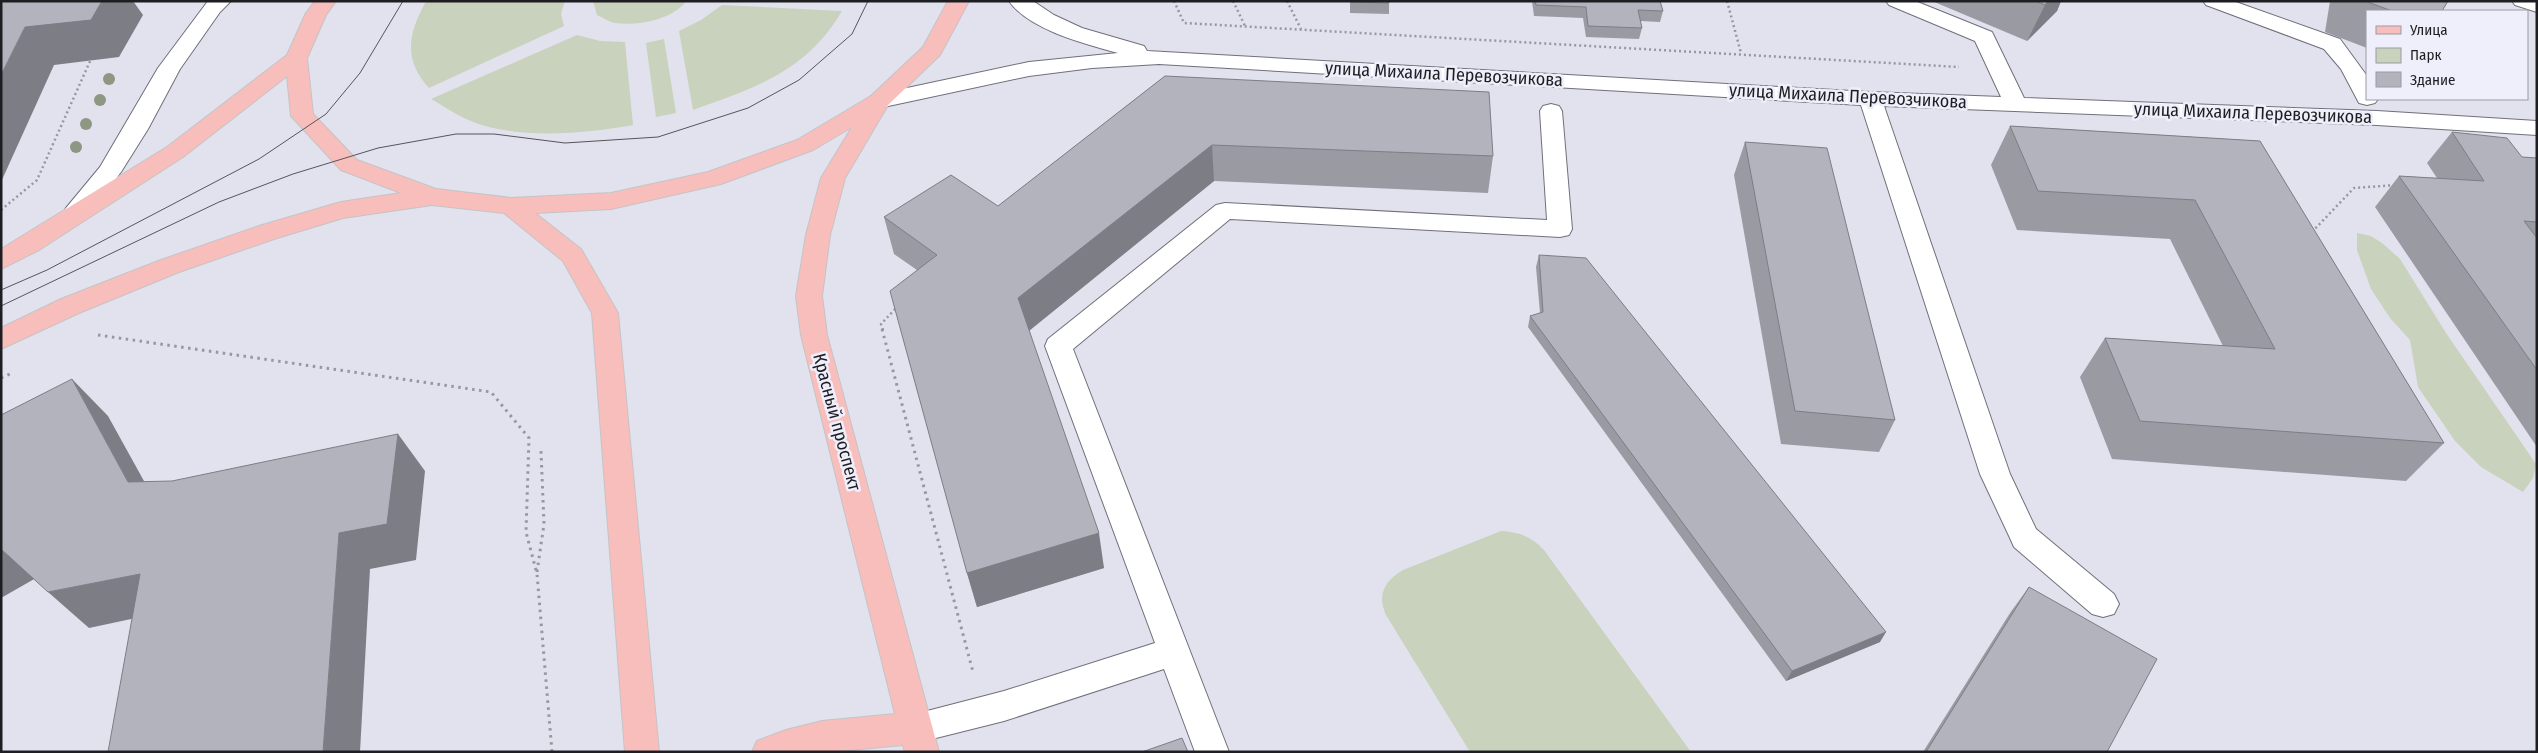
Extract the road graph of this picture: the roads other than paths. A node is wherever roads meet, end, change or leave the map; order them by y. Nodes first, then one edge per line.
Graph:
1 (221, 1) edge
2 (326, 1) edge
3 (959, 1) edge
4 (1019, 1) edge
5 (1896, 1) edge
6 (2213, 1) edge
7 (2522, 1) edge
8 (2537, 6) edge
9 (1159, 57) junction
10 (296, 58) junction
11 (2366, 97) edge
12 (1870, 99) junction
13 (879, 101) junction
14 (2015, 104) junction
15 (2370, 105) edge
16 (1551, 111) dead end
17 (2533, 131) edge
18 (433, 197) junction
19 (511, 206) junction
20 (75, 214) junction
21 (1, 260) edge
22 (1, 339) edge
23 (2103, 604) dead end
24 (1172, 652) junction
25 (919, 740) edge
26 (642, 752) edge
27 (768, 752) edge
28 (1212, 752) edge

1 - 20 street
2 - 10 main road
3 - 13 main road
4 - 9 street
5 - 14 street
6 - 11 street
7 - 8 street
9 - 12 street, улица Михаила Перевозчикова
9 - 13 street
10 - 18 main road
10 - 20 main road
12 - 14 street, улица Михаила Перевозчикова
12 - 23 street
13 - 19 main road
13 - 25 main road, Красный проспект
14 - 15 street, улица Михаила Перевозчикова
15 - 17 street, улица Михаила Перевозчикова
16 - 24 street
18 - 19 main road
18 - 22 main road
19 - 26 main road
20 - 21 main road
24 - 25 street
24 - 28 street
25 - 27 main road

